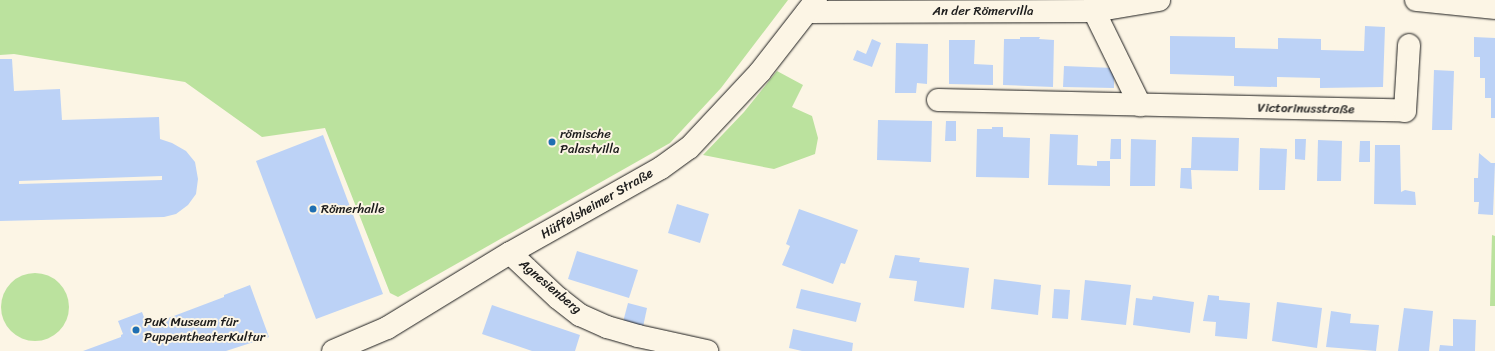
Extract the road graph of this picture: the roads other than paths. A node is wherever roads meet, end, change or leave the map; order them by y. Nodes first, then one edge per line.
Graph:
1 (1159, 0) edge
2 (1416, 0) edge
3 (811, 6) edge
4 (1495, 8) edge
5 (1094, 11) junction
6 (1409, 45) dead end
7 (938, 100) dead end
8 (1140, 105) junction
9 (510, 253) junction
10 (333, 351) edge
11 (707, 351) edge

1 - 5 street, An der Römervilla
2 - 4 street
3 - 5 street, An der Römervilla
3 - 9 street, Hüffelsheimer Straße
5 - 8 street
6 - 8 street, Victorinusstraße
7 - 8 street, Victorinusstraße
9 - 10 street, Hüffelsheimer Straße
9 - 11 street, Agnesienberg

